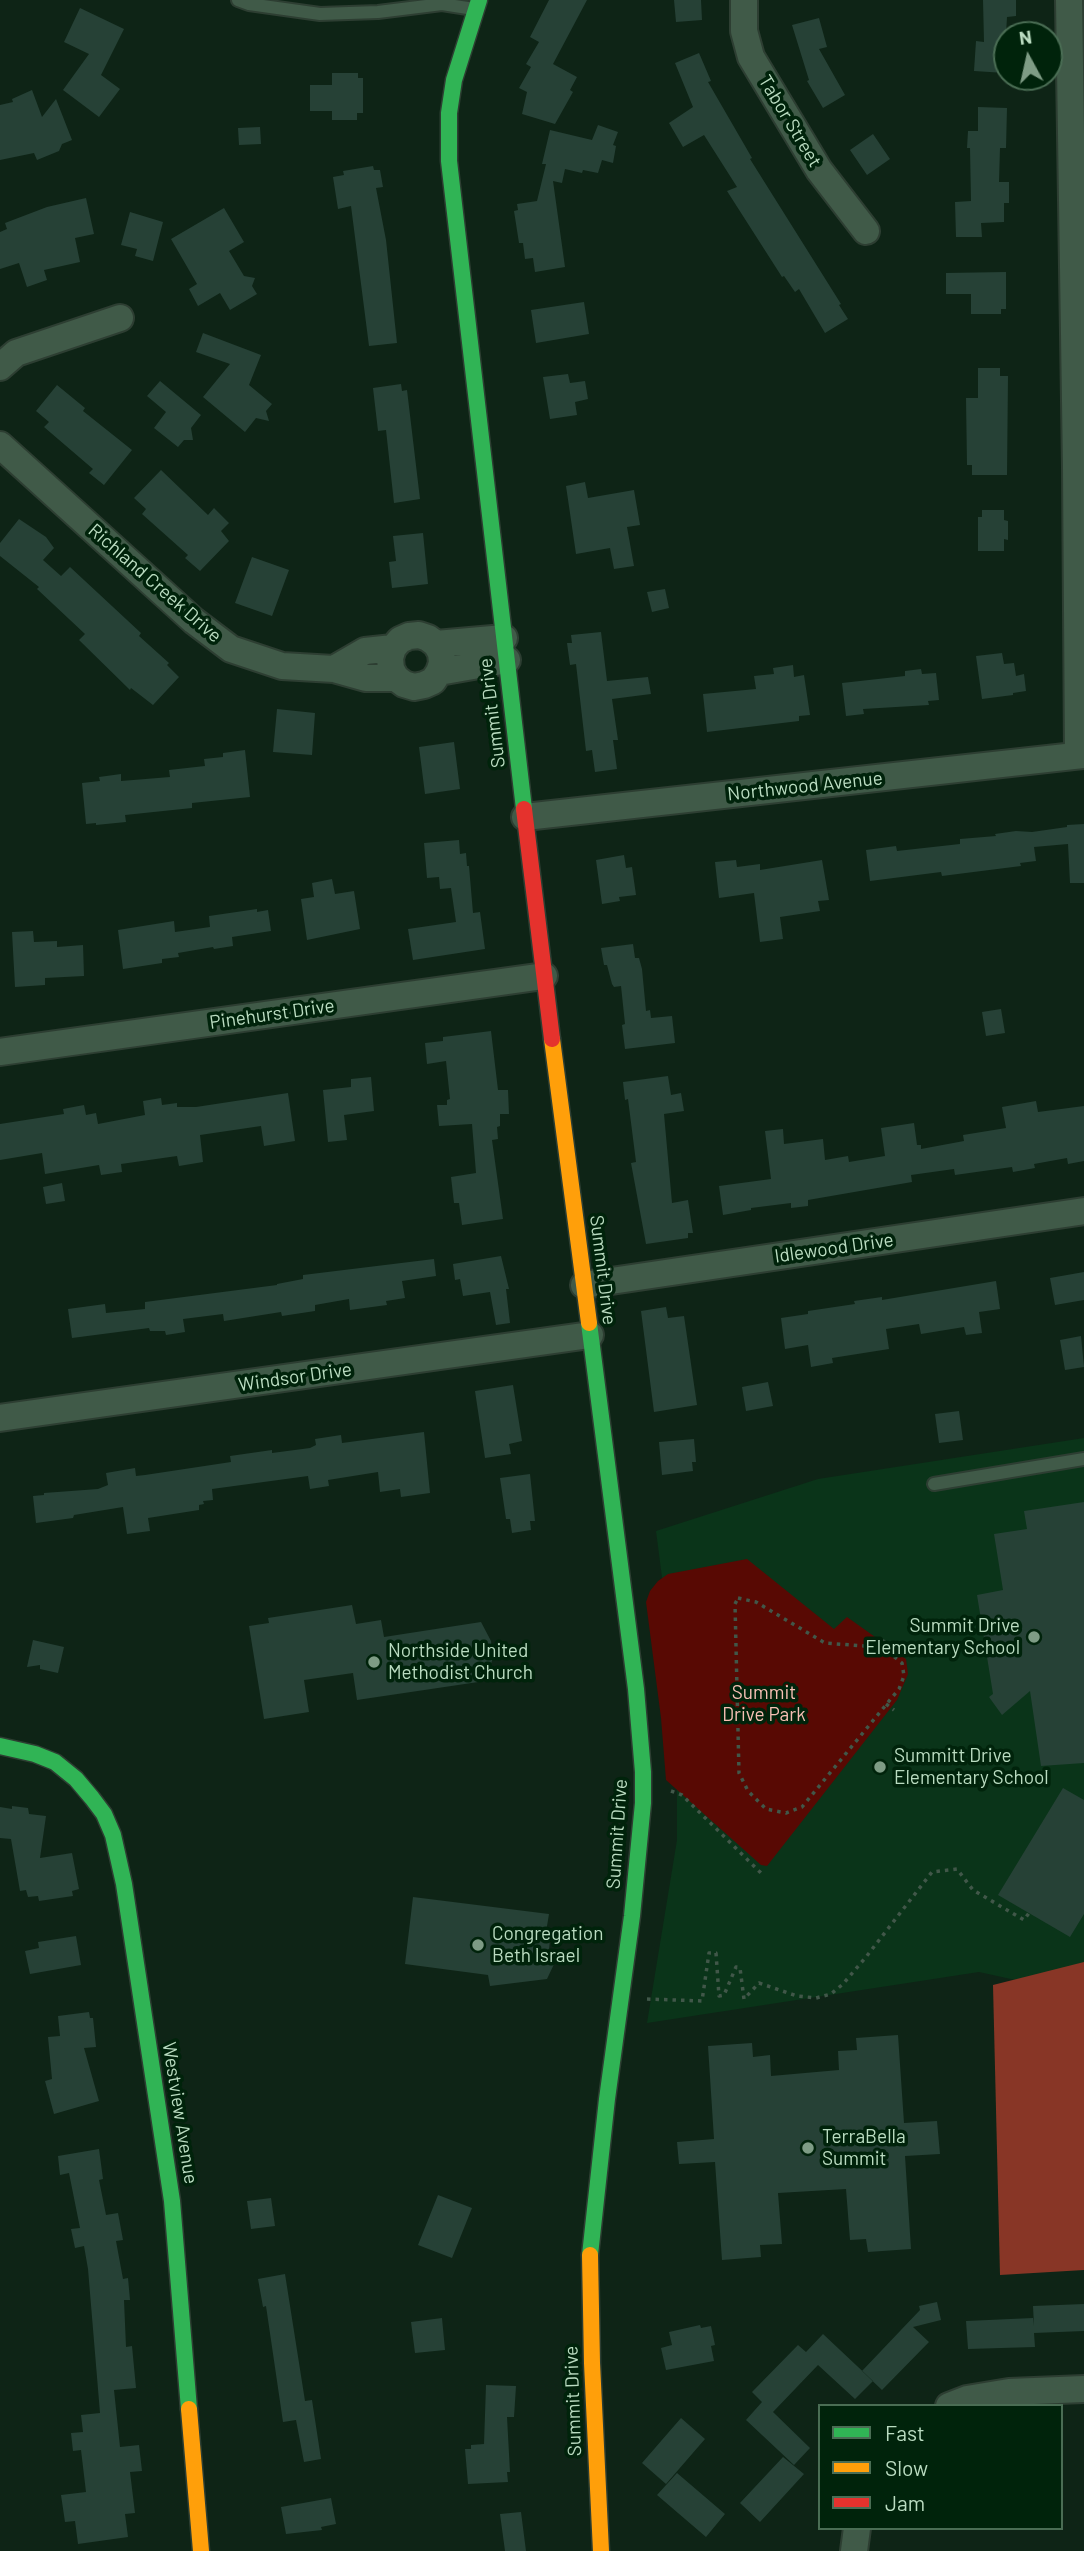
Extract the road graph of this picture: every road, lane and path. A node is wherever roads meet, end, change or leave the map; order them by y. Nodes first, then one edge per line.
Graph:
1 (238, 0) edge
2 (744, 0) edge
3 (1069, 0) edge
4 (477, 5) edge
5 (866, 231) dead end
6 (120, 318) dead end
7 (0, 367) edge
8 (0, 445) edge
9 (1080, 469) edge
10 (436, 644) junction
11 (393, 648) junction
12 (505, 649) junction
13 (334, 668) junction
14 (439, 672) junction
15 (396, 678) junction
16 (1081, 755) edge
17 (525, 817) junction
18 (544, 976) junction
19 (0, 1052) edge
20 (1084, 1211) edge
21 (584, 1285) junction
22 (590, 1335) junction
23 (0, 1418) edge
24 (1084, 1459) edge
25 (934, 1484) dead end
26 (886, 1637) dead end
27 (880, 1651) junction
28 (886, 1704) junction
29 (894, 1710) dead end
30 (0, 1746) edge
31 (662, 1790) dead end
32 (763, 1875) dead end
33 (1029, 1913) dead end
34 (642, 1999) dead end
35 (1084, 2389) edge
36 (954, 2404) edge
37 (857, 2530) edge
38 (201, 2551) edge
39 (601, 2551) edge
40 (854, 2551) edge

1 - 4 lane
2 - 5 street, Tabor Street
3 - 9 street
4 - 12 street, Summit Drive
6 - 7 street
8 - 13 street, Richland Creek Drive
9 - 16 street
10 - 11 street
10 - 12 street
10 - 14 street
11 - 13 street
11 - 15 street
12 - 14 street, Richland Creek Drive
12 - 17 street, Summit Drive
13 - 15 street, Richland Creek Drive
14 - 15 street, Richland Creek Drive
16 - 17 street, Northwood Avenue
17 - 18 street, Summit Drive
18 - 19 street, Pinehurst Drive
18 - 21 street, Summit Drive
20 - 21 street, Idlewood Drive
21 - 22 street, Summit Drive
22 - 23 street, Windsor Drive
22 - 39 street, Summit Drive
24 - 25 lane
26 - 27 path
27 - 28 path
27 - 28 path
28 - 29 path
30 - 38 street, Westview Avenue
31 - 32 path
33 - 34 path
35 - 36 street
37 - 40 street

